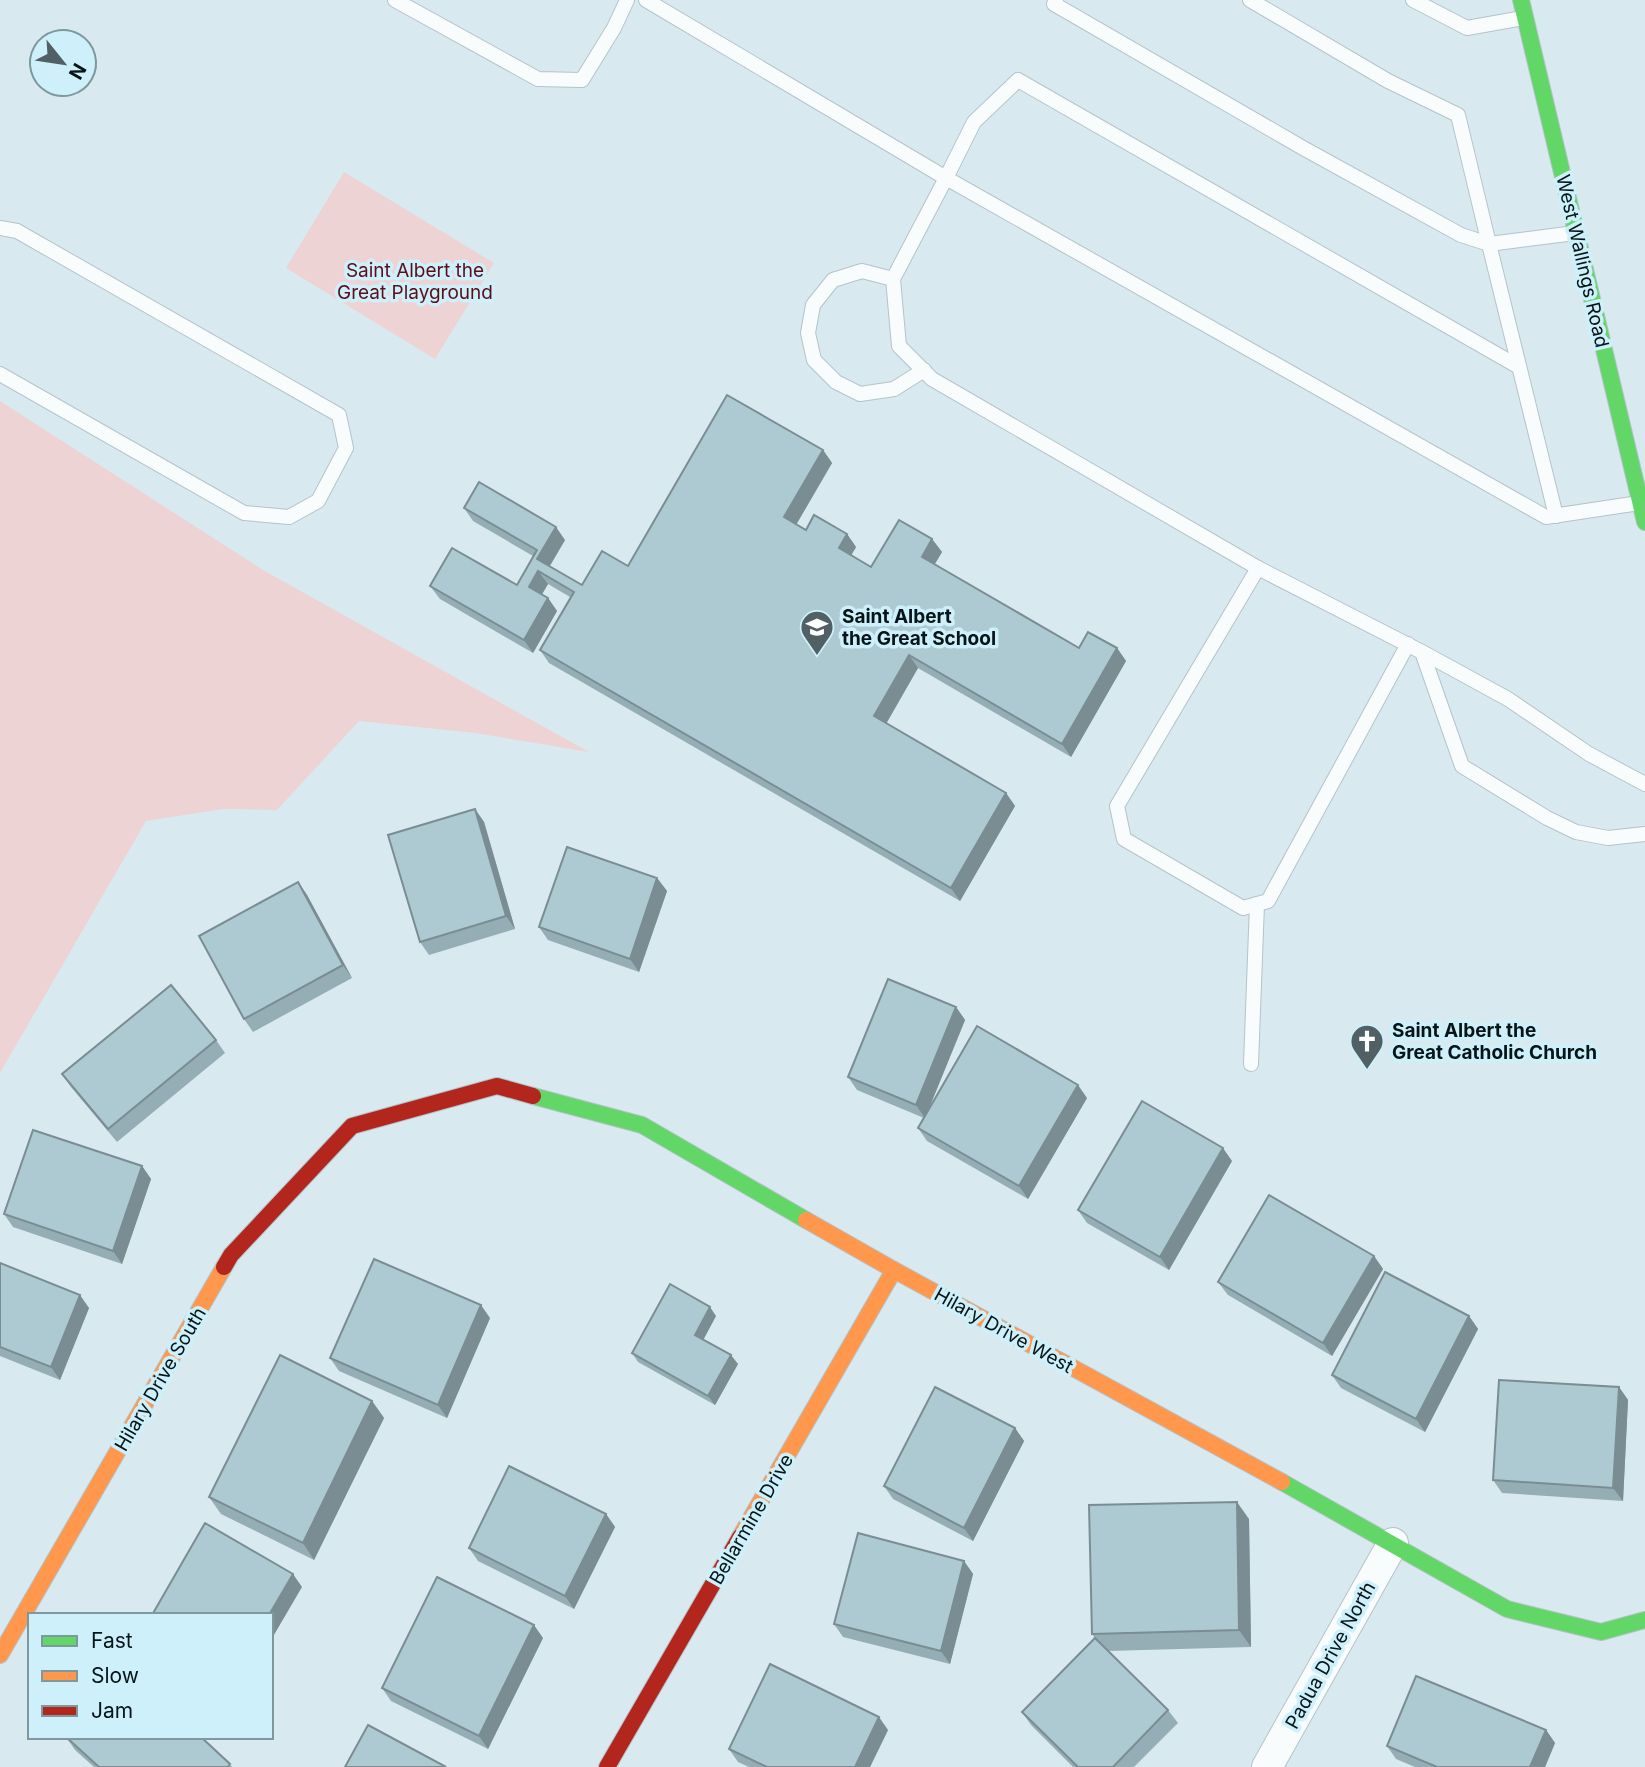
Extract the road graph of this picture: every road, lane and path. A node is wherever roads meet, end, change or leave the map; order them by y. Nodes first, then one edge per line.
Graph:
1 (395, 0) edge
2 (627, 0) edge
3 (646, 0) edge
4 (1056, 0) edge
5 (1250, 0) edge
6 (1413, 0) edge
7 (1521, 0) edge
8 (1526, 18) junction
9 (946, 178) junction
10 (0, 228) edge
11 (1576, 233) junction
12 (1489, 244) junction
13 (892, 279) junction
14 (1519, 367) junction
15 (923, 370) junction
16 (0, 374) edge
17 (1640, 503) junction
18 (1556, 516) junction
19 (1645, 522) edge
20 (1258, 568) junction
21 (1408, 644) junction
22 (1422, 652) junction
23 (1645, 784) edge
24 (1645, 834) edge
25 (1257, 904) junction
26 (1251, 1064) dead end
27 (352, 1126) joint
28 (894, 1270) junction
29 (1393, 1543) junction
30 (1645, 1620) edge
31 (0, 1656) edge
32 (607, 1767) edge
33 (1267, 1767) edge

1 - 2 lane
3 - 9 lane
4 - 12 lane
5 - 12 lane
6 - 8 lane
7 - 8 street, West Wallings Road
8 - 11 street, West Wallings Road
9 - 13 lane
9 - 14 lane
9 - 18 lane
10 - 16 lane
11 - 12 lane
11 - 17 street, West Wallings Road
12 - 14 lane
13 - 15 lane
13 - 15 lane
14 - 18 lane
15 - 20 lane
17 - 18 lane
17 - 19 street, West Wallings Road
20 - 21 lane
20 - 25 lane
21 - 22 lane
21 - 25 lane
22 - 23 lane
22 - 24 lane
25 - 26 lane
27 - 28 street, Hilary Drive West
27 - 31 street, Hilary Drive South
28 - 29 street, Hilary Drive West
28 - 32 street, Bellarmine Drive
29 - 30 street, Hilary Drive West
29 - 33 street, Padua Drive North

